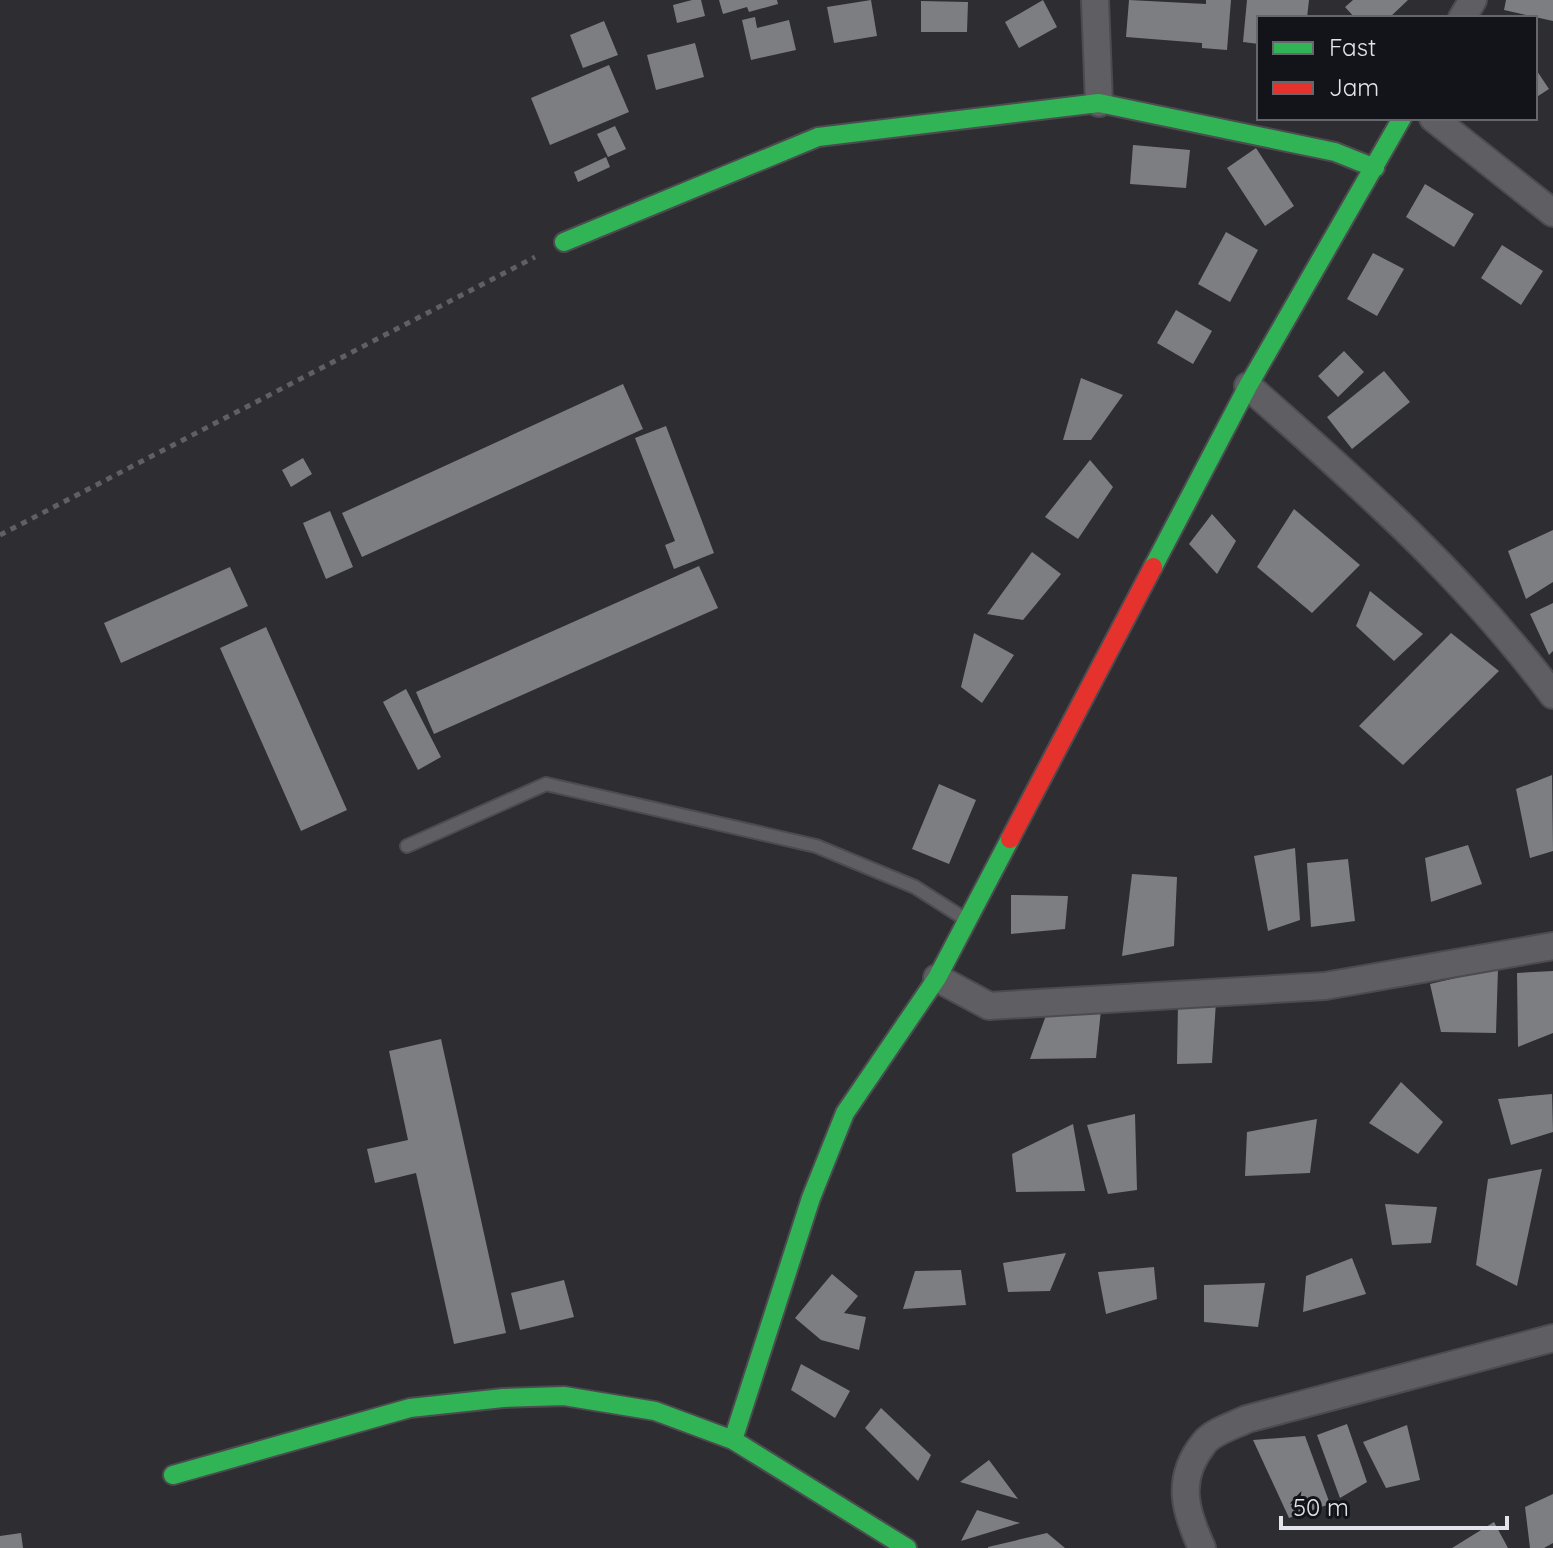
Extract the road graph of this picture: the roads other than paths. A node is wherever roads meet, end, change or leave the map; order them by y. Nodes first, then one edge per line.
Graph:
1 (1095, 0) edge
2 (1099, 103) junction
3 (1401, 120) edge
4 (1436, 120) edge
5 (1375, 168) junction
6 (1553, 213) edge
7 (564, 242) road end
8 (1248, 386) junction
9 (1553, 695) edge
10 (407, 846) dead end
11 (967, 921) junction
12 (1553, 946) edge
13 (937, 978) junction
14 (1553, 1338) edge
15 (733, 1440) junction
16 (173, 1475) dead end
17 (907, 1548) edge
18 (1202, 1548) edge

1 - 2 street
2 - 5 street
2 - 7 street
3 - 5 street
4 - 6 street
5 - 8 street
8 - 9 street
8 - 11 street
10 - 11 lane
11 - 13 street
12 - 13 street
13 - 15 street
14 - 18 street
15 - 16 street
15 - 17 street

